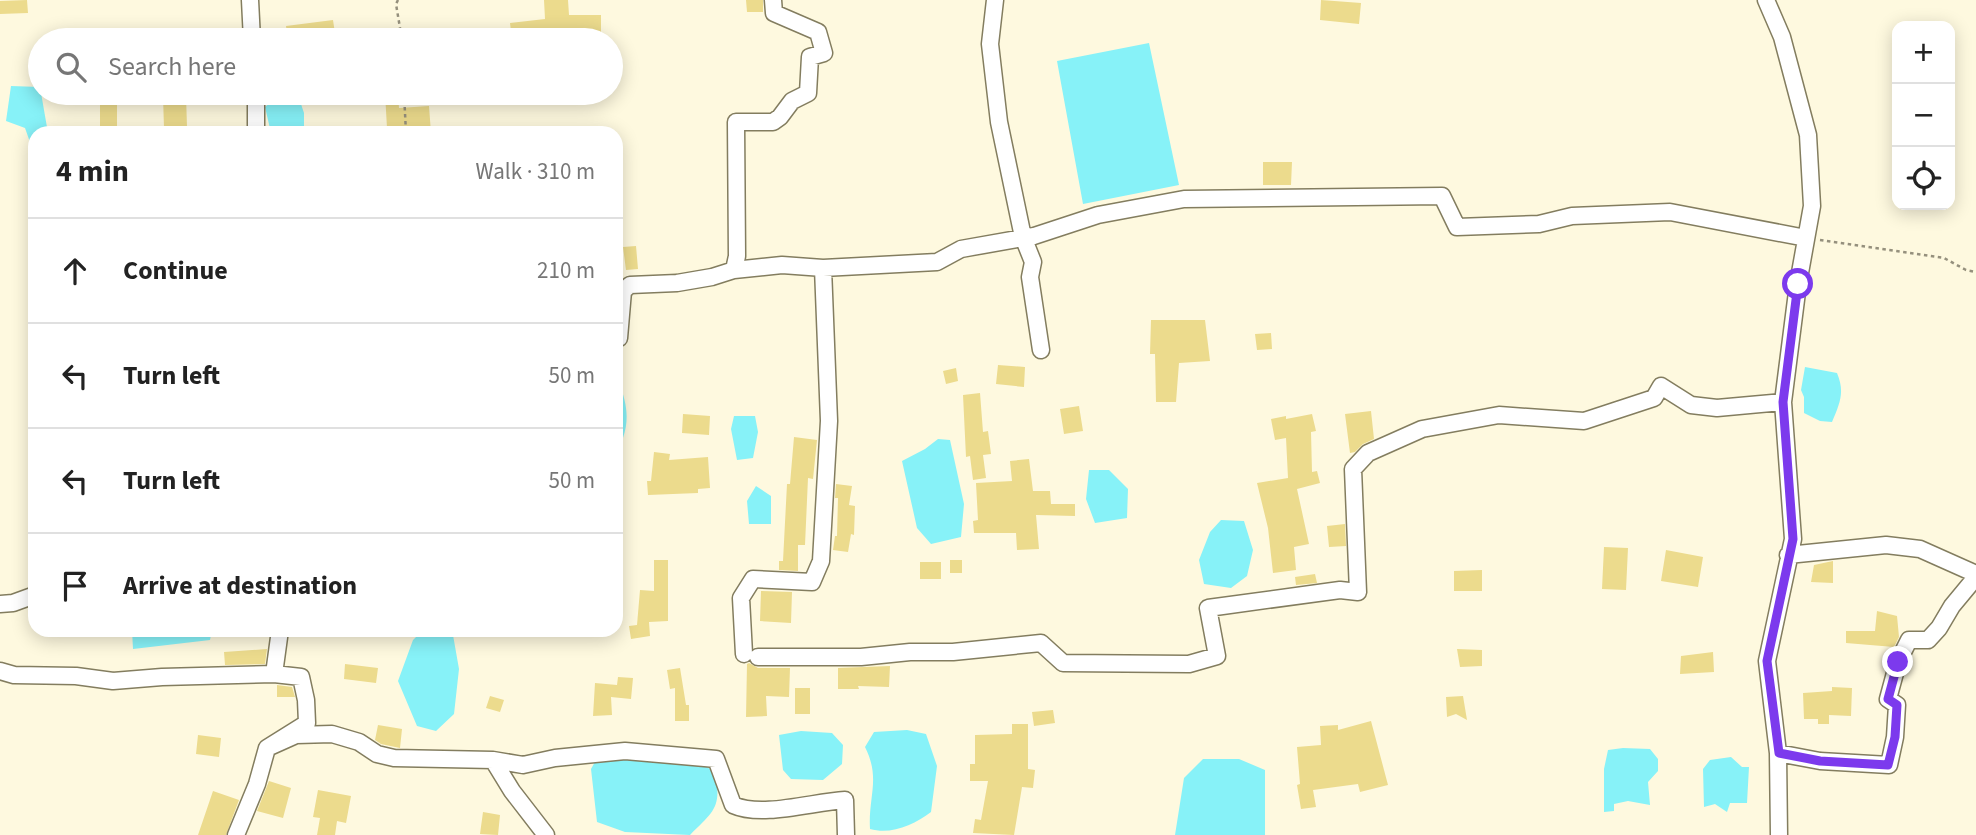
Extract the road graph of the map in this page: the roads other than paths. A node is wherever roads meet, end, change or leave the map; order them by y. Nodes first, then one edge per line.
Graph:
1 (250, 0) edge
2 (773, 0) edge
3 (995, 0) edge
4 (1766, 0) edge
5 (252, 28) edge
6 (256, 105) edge
7 (256, 126) edge
8 (1023, 237) junction
9 (1806, 238) junction
10 (823, 268) junction
11 (734, 270) junction
12 (623, 291) edge
13 (1041, 350) dead end
14 (1783, 402) junction
15 (1788, 555) junction
16 (1976, 576) edge
17 (28, 597) edge
18 (0, 604) edge
19 (279, 637) edge
20 (0, 671) edge
21 (274, 674) junction
22 (267, 748) junction
23 (1779, 753) junction
24 (492, 760) junction
25 (236, 835) edge
26 (546, 835) edge
27 (846, 835) edge
28 (1779, 835) edge

1 - 5 street
2 - 11 street
3 - 8 street
4 - 9 street
6 - 7 street
8 - 9 street
8 - 10 street
8 - 13 street
9 - 14 street
10 - 11 street
10 - 14 street
11 - 12 street
14 - 15 street
15 - 16 street
15 - 23 street
16 - 23 street
17 - 18 street
19 - 21 street
20 - 21 street
21 - 22 street
22 - 24 street
22 - 25 street
23 - 28 street
24 - 26 street
24 - 27 street

